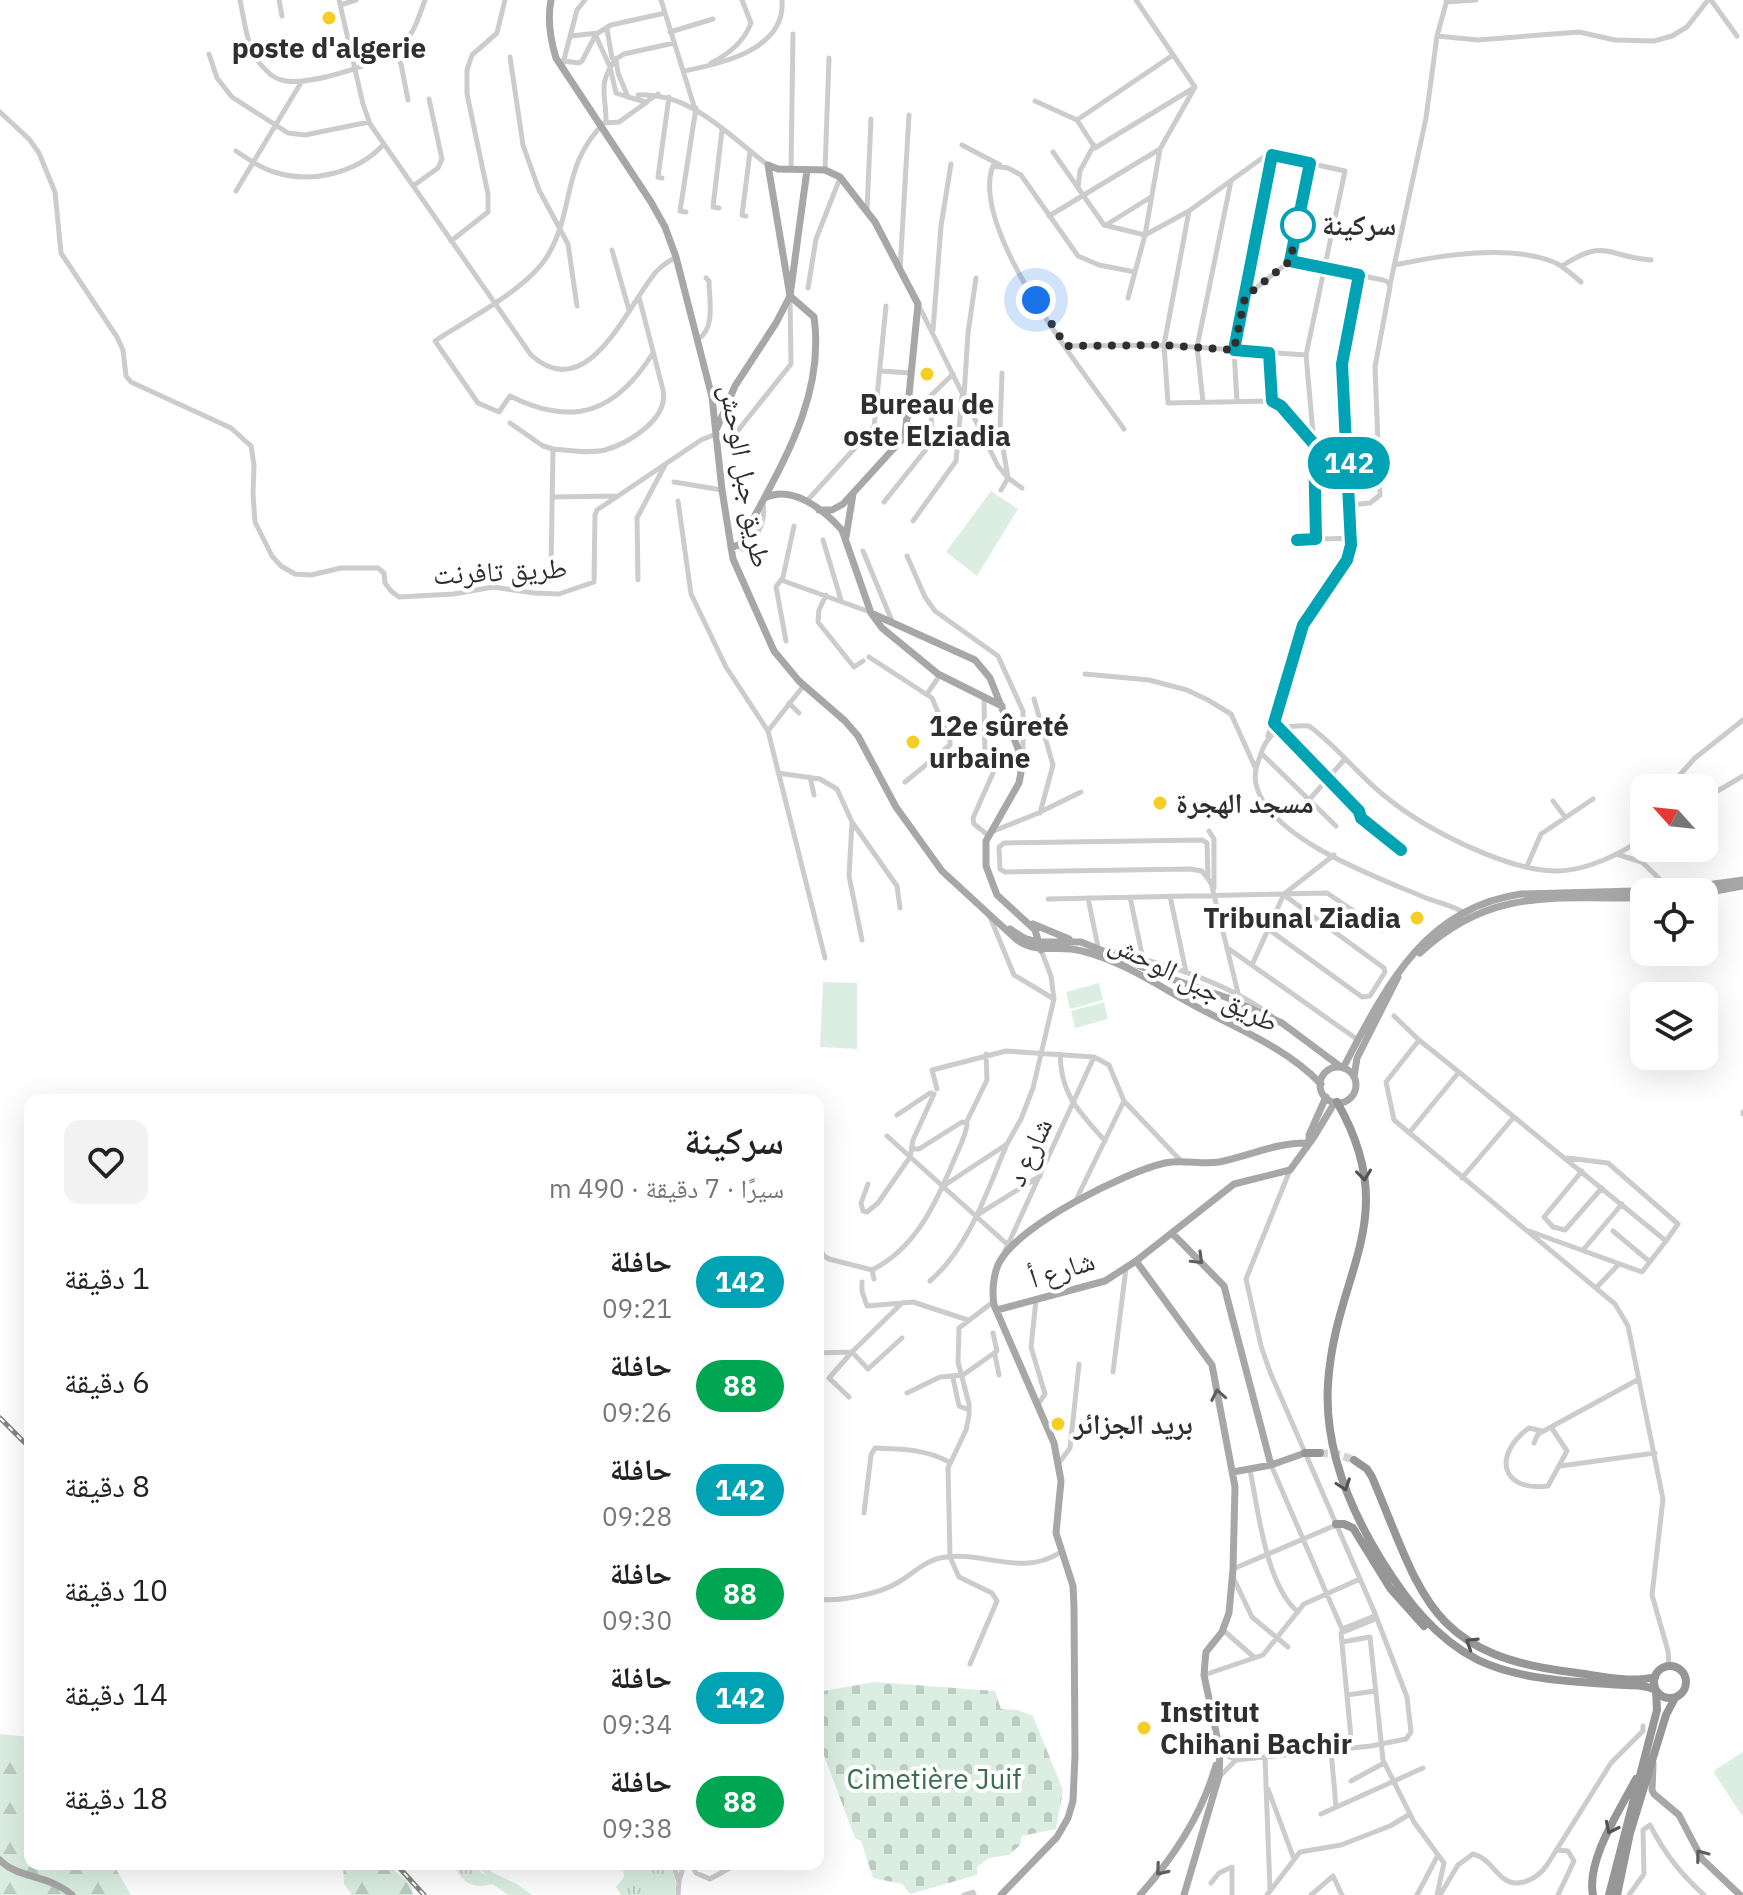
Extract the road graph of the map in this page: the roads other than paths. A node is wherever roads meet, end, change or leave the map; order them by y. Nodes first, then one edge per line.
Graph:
1 (240, 0) edge
2 (279, 0) edge
3 (356, 0) edge
4 (425, 0) edge
5 (505, 0) edge
6 (551, 0) edge
7 (585, 0) edge
8 (742, 0) edge
9 (782, 0) edge
10 (1136, 0) edge
11 (1476, 0) edge
12 (1709, 0) edge
13 (664, 1) edge
14 (1446, 1) edge
15 (339, 2) edge
16 (665, 13) junction
17 (282, 16) dead end
18 (713, 19) dead end
19 (607, 29) junction
20 (670, 32) junction
21 (595, 34) junction
22 (793, 34) dead end
23 (571, 36) junction
24 (1437, 36) junction
25 (1737, 36) dead end
26 (674, 43) junction
27 (394, 51) junction
28 (209, 54) dead end
29 (1173, 55) junction
30 (510, 57) dead end
31 (829, 58) dead end
32 (616, 59) junction
33 (563, 64) junction
34 (610, 67) junction
35 (703, 67) junction
36 (354, 69) junction
37 (684, 71) junction
38 (302, 81) junction
39 (1195, 87) junction
40 (658, 94) junction
41 (638, 95) dead end
42 (628, 97) junction
43 (669, 97) junction
44 (429, 99) dead end
45 (408, 100) dead end
46 (648, 101) junction
47 (1035, 101) dead end
48 (695, 108) junction
49 (0, 112) edge
50 (909, 115) dead end
51 (871, 119) dead end
52 (1077, 120) junction
53 (369, 122) junction
54 (602, 125) junction
55 (275, 126) junction
56 (722, 130) junction
57 (383, 145) junction
58 (962, 145) dead end
59 (1094, 145) junction
60 (1160, 149) junction
61 (236, 151) dead end
62 (751, 152) junction
63 (1053, 152) dead end
64 (1272, 155) junction
65 (253, 162) junction
66 (1310, 163) junction
67 (951, 164) dead end
68 (768, 165) junction
69 (1002, 166) junction
70 (791, 170) junction
71 (807, 170) junction
72 (825, 170) junction
73 (840, 177) junction
74 (662, 178) dead end
75 (1231, 181) junction
76 (413, 186) junction
77 (1078, 188) junction
78 (236, 191) dead end
79 (1083, 196) junction
80 (1152, 197) junction
81 (719, 208) dead end
82 (1189, 211) junction
83 (686, 212) dead end
84 (867, 212) junction
85 (746, 216) dead end
86 (1049, 216) junction
87 (1106, 225) junction
88 (558, 226) junction
89 (1145, 235) junction
90 (451, 241) junction
91 (612, 250) dead end
92 (676, 257) junction
93 (1651, 260) dead end
94 (1290, 261) junction
95 (1395, 265) junction
96 (1562, 266) junction
97 (1326, 268) junction
98 (900, 270) junction
99 (1135, 272) junction
100 (1359, 275) junction
101 (706, 278) dead end
102 (976, 278) dead end
103 (1581, 282) dead end
104 (1390, 287) junction
105 (808, 288) dead end
106 (639, 296) junction
107 (790, 296) junction
108 (1245, 297) junction
109 (1128, 298) dead end
110 (494, 302) junction
111 (918, 304) junction
112 (577, 306) dead end
113 (886, 306) dead end
114 (629, 310) junction
115 (933, 333) junction
116 (698, 339) junction
117 (1164, 345) junction
118 (1066, 346) junction
119 (1197, 347) junction
120 (1234, 350) junction
121 (653, 353) junction
122 (1269, 353) junction
123 (1306, 355) junction
124 (880, 371) junction
125 (911, 373) junction
126 (1002, 373) dead end
127 (953, 374) junction
128 (932, 394) junction
129 (963, 394) junction
130 (909, 397) junction
131 (1272, 401) junction
132 (1203, 402) junction
133 (1237, 402) junction
134 (923, 403) junction
135 (907, 419) junction
136 (510, 423) dead end
137 (1124, 429) dead end
138 (717, 432) junction
139 (1379, 440) junction
140 (1348, 442) junction
141 (1314, 444) junction
142 (553, 449) junction
143 (732, 449) dead end
144 (665, 465) junction
145 (1008, 478) junction
146 (674, 482) dead end
147 (1022, 488) dead end
148 (722, 490) junction
149 (1001, 490) dead end
150 (853, 494) junction
151 (618, 496) junction
152 (552, 497) junction
153 (762, 500) junction
154 (678, 501) dead end
155 (806, 502) junction
156 (884, 502) dead end
157 (1351, 505) junction
158 (819, 510) junction
159 (913, 521) dead end
160 (794, 526) dead end
161 (1352, 538) junction
162 (1316, 539) junction
163 (823, 540) dead end
164 (1297, 540) dead end
165 (845, 543) junction
166 (735, 546) junction
167 (863, 551) dead end
168 (907, 556) dead end
169 (551, 570) dead end
170 (638, 580) dead end
171 (781, 580) junction
172 (826, 595) junction
173 (841, 601) junction
174 (871, 613) junction
175 (892, 622) junction
176 (786, 641) dead end
177 (1085, 674) dead end
178 (940, 675) junction
179 (804, 685) junction
180 (927, 694) junction
181 (984, 697) junction
182 (1034, 699) dead end
183 (789, 703) junction
184 (1002, 706) junction
185 (799, 713) dead end
186 (1743, 720) edge
187 (1274, 723) junction
188 (1279, 729) junction
189 (768, 731) junction
190 (1261, 753) junction
191 (985, 759) dead end
192 (1344, 760) junction
193 (1023, 761) junction
194 (1256, 769) junction
195 (778, 773) junction
196 (993, 773) dead end
197 (1681, 774) edge
198 (1743, 776) edge
199 (810, 777) junction
200 (1327, 779) junction
201 (905, 782) dead end
202 (1718, 791) edge
203 (1081, 792) dead end
204 (814, 795) dead end
205 (1593, 799) dead end
206 (1309, 800) junction
207 (1553, 801) dead end
208 (1040, 813) junction
209 (1565, 817) junction
210 (852, 822) junction
211 (1336, 826) dead end
212 (1209, 831) dead end
213 (990, 834) junction
214 (1630, 846) edge
215 (1401, 850) dead end
216 (1615, 854) junction
217 (1334, 855) junction
218 (1630, 858) edge
219 (1642, 862) edge
220 (1527, 866) junction
221 (1208, 878) junction
222 (1659, 878) edge
223 (1743, 880) edge
224 (1718, 885) edge
225 (1743, 886) edge
226 (1718, 890) edge
227 (1630, 892) edge
228 (1284, 894) junction
229 (1214, 895) junction
230 (1170, 896) junction
231 (1130, 897) junction
232 (1088, 898) junction
233 (1630, 898) edge
234 (1048, 899) dead end
235 (1444, 904) junction
236 (900, 908) dead end
237 (988, 912) junction
238 (1466, 914) junction
239 (995, 919) junction
240 (1448, 925) junction
241 (1268, 929) junction
242 (1039, 930) junction
243 (1382, 930) dead end
244 (1027, 939) junction
245 (862, 940) dead end
246 (1073, 940) junction
247 (1044, 946) junction
248 (1102, 948) junction
249 (1229, 949) junction
250 (825, 958) dead end
251 (1143, 959) junction
252 (1252, 965) junction
253 (1187, 973) junction
254 (1378, 984) junction
255 (1386, 988) junction
256 (1238, 993) junction
257 (1054, 999) junction
258 (1394, 1016) dead end
259 (1282, 1023) junction
260 (1419, 1040) junction
261 (1359, 1041) junction
262 (1042, 1053) junction
263 (986, 1054) junction
264 (1060, 1054) junction
265 (1094, 1057) junction
266 (1342, 1067) junction
267 (1459, 1072) junction
268 (1354, 1077) junction
269 (1321, 1084) junction
270 (937, 1089) dead end
271 (1326, 1097) junction
272 (1124, 1101) junction
273 (1336, 1102) junction
274 (1074, 1103) junction
275 (897, 1115) dead end
276 (1514, 1117) junction
277 (966, 1123) junction
278 (1409, 1133) junction
279 (887, 1136) dead end
280 (1105, 1141) junction
281 (1309, 1143) junction
282 (1007, 1144) junction
283 (912, 1149) junction
284 (910, 1157) junction
285 (1566, 1158) junction
286 (1183, 1162) junction
287 (1290, 1170) junction
288 (1582, 1171) junction
289 (1041, 1175) junction
290 (1462, 1178) junction
291 (868, 1184) dead end
292 (944, 1186) junction
293 (1602, 1188) junction
294 (1075, 1203) junction
295 (1622, 1204) junction
296 (975, 1216) junction
297 (1523, 1229) junction
298 (1613, 1231) dead end
299 (1172, 1233) junction
300 (1666, 1241) junction
301 (1010, 1246) junction
302 (1583, 1250) junction
303 (824, 1256) edge
304 (824, 1259) edge
305 (829, 1259) junction
306 (1136, 1261) junction
307 (1650, 1262) junction
308 (1619, 1264) junction
309 (1126, 1268) junction
310 (872, 1270) junction
311 (874, 1279) dead end
312 (930, 1281) dead end
313 (862, 1282) dead end
314 (1596, 1288) junction
315 (1036, 1300) junction
316 (902, 1303) junction
317 (995, 1306) junction
318 (968, 1320) junction
319 (993, 1333) dead end
320 (902, 1338) dead end
321 (852, 1352) junction
322 (824, 1353) edge
323 (995, 1355) junction
324 (1079, 1364) dead end
325 (1113, 1372) dead end
326 (963, 1375) junction
327 (999, 1375) dead end
328 (953, 1378) junction
329 (1639, 1379) junction
330 (907, 1393) dead end
331 (849, 1397) dead end
332 (1039, 1403) junction
333 (969, 1410) junction
334 (1551, 1427) junction
335 (1542, 1431) junction
336 (1534, 1443) dead end
337 (1305, 1453) junction
338 (1320, 1453) tunnel mouth
339 (1655, 1453) junction
340 (1354, 1460) tunnel mouth
341 (949, 1462) junction
342 (1059, 1463) junction
343 (1271, 1465) junction
344 (1559, 1466) junction
345 (1250, 1470) junction
346 (1233, 1472) junction
347 (864, 1513) dead end
348 (1336, 1524) junction
349 (1302, 1539) junction
350 (1061, 1552) junction
351 (1268, 1555) junction
352 (950, 1557) junction
353 (1233, 1573) junction
354 (1360, 1579) junction
355 (1328, 1593) junction
356 (824, 1598) edge
357 (1298, 1612) junction
358 (1223, 1630) junction
359 (1276, 1638) junction
360 (1342, 1642) junction
361 (1288, 1647) dead end
362 (1458, 1648) junction
363 (1255, 1657) junction
364 (970, 1664) dead end
365 (1669, 1666) junction
366 (1204, 1675) junction
367 (1655, 1677) junction
368 (1656, 1690) junction
369 (1375, 1691) junction
370 (1347, 1695) junction
371 (1675, 1698) junction
372 (1643, 1726) dead end
373 (1379, 1743) junction
374 (1352, 1748) junction
375 (1331, 1750) junction
376 (1220, 1752) junction
377 (1654, 1754) junction
378 (1265, 1757) junction
379 (1236, 1760) junction
380 (1384, 1763) junction
381 (1643, 1764) junction
382 (1423, 1768) dead end
383 (1219, 1776) junction
384 (1351, 1781) dead end
385 (1266, 1782) junction
386 (1394, 1782) junction
387 (1336, 1807) junction
388 (1321, 1814) dead end
389 (1410, 1814) junction
390 (1185, 1836) junction
391 (1199, 1843) junction
392 (1556, 1850) junction
393 (1438, 1855) junction
394 (1294, 1859) junction
395 (0, 1860) edge
396 (675, 1870) edge
397 (682, 1870) edge
398 (695, 1870) edge
399 (726, 1870) edge
400 (679, 1882) junction
401 (1211, 1883) dead end
402 (1268, 1893) edge
403 (72, 1895) edge
404 (678, 1895) edge
405 (964, 1895) edge
406 (974, 1895) edge
407 (1001, 1895) edge
408 (1140, 1895) edge
409 (1184, 1895) edge
410 (1232, 1895) edge
411 (1311, 1895) edge
412 (1342, 1895) edge
413 (1417, 1895) edge
414 (1439, 1895) edge
415 (1558, 1895) edge
416 (1593, 1895) edge
417 (1609, 1895) edge
418 (1617, 1895) edge
419 (1629, 1895) edge
420 (1704, 1895) edge
421 (1740, 1895) edge

1 - 38 street
2 - 17 street
3 - 15 street
4 - 27 street
5 - 90 street
6 - 33 main road, طريق جبل الوحش
7 - 23 street
8 - 35 street
9 - 35 street
10 - 29 street
11 - 14 street
12 - 24 street
12 - 25 street
13 - 16 street
14 - 24 street
15 - 36 street
16 - 19 street
16 - 20 street
18 - 20 street
19 - 21 street
19 - 32 street
20 - 26 street
21 - 23 street
21 - 33 street
21 - 34 street
22 - 70 street
23 - 33 street
24 - 95 street
26 - 32 street
26 - 37 street
27 - 36 street
27 - 45 street
28 - 55 street
29 - 39 street
29 - 52 street
30 - 88 street
31 - 72 street
32 - 34 street
32 - 42 street
33 - 54 main road, طريق جبل الوحش
34 - 42 street
34 - 54 street
35 - 37 street
36 - 38 street
36 - 53 street
37 - 48 street
38 - 55 street
39 - 59 street
39 - 60 street
40 - 41 street
40 - 43 street
40 - 46 street
42 - 46 street
43 - 48 street
43 - 74 street
44 - 76 street
46 - 54 street
47 - 52 street
48 - 56 street
48 - 83 street
49 - 151 street, طريق تافرنت
50 - 98 street
51 - 84 street
52 - 59 street
53 - 55 street
53 - 57 street
54 - 88 street
54 - 92 main road, طريق جبل الوحش
55 - 65 street
56 - 62 street
56 - 81 street
57 - 65 street
57 - 76 street
58 - 69 street
59 - 77 street
60 - 79 street
60 - 80 street
61 - 65 street
62 - 68 street
62 - 85 street
63 - 77 street
64 - 66 street
64 - 75 street
64 - 108 street
65 - 78 street
66 - 94 street
66 - 97 street
67 - 115 street
68 - 70 main road
68 - 107 main road
69 - 86 street
69 - 118 street
70 - 71 main road
71 - 72 main road
71 - 107 main road
72 - 73 main road
73 - 84 main road
73 - 105 street
75 - 82 street
75 - 119 street
76 - 90 street
77 - 79 street
79 - 86 street
79 - 87 street
80 - 87 street
80 - 89 street
82 - 89 street
82 - 117 street
84 - 98 main road
86 - 99 street
87 - 89 street
88 - 110 street
88 - 112 street
89 - 99 street
90 - 110 street
91 - 114 street
92 - 106 street
92 - 116 main road, طريق جبل الوحش
93 - 96 street
94 - 97 street
94 - 108 street
95 - 96 street
95 - 104 street
96 - 103 street
97 - 100 street
97 - 123 street
98 - 111 main road
99 - 109 street
100 - 104 street
100 - 140 street
101 - 116 street
102 - 129 street
104 - 139 street
106 - 114 street
106 - 121 street
107 - 138 main road
107 - 143 street
107 - 153 main road
108 - 120 street
110 - 114 street
110 - 121 street
111 - 115 street
111 - 125 main road
113 - 124 street
115 - 127 street
116 - 138 main road, طريق جبل الوحش
117 - 118 street
117 - 119 street
117 - 132 street
118 - 137 street
119 - 120 street
119 - 132 street
120 - 122 street
120 - 133 street
121 - 142 street
122 - 123 street
122 - 131 street
123 - 141 street
124 - 125 street
124 - 155 street
125 - 130 main road
126 - 145 street
127 - 128 street
127 - 129 street
128 - 134 street
128 - 156 street
129 - 145 street
129 - 159 street
130 - 134 street
130 - 135 main road
131 - 133 street
131 - 141 street
132 - 133 street
134 - 135 street
135 - 150 main road
136 - 142 street
138 - 144 street
138 - 148 main road, طريق جبل الوحش
139 - 140 street
139 - 157 street
140 - 141 street
140 - 157 street
141 - 162 street
142 - 152 street
144 - 151 street
144 - 170 street
145 - 147 street
145 - 149 street
146 - 148 street
148 - 166 main road, طريق جبل الوحش
150 - 158 main road
150 - 165 main road
151 - 152 street
152 - 169 street
153 - 155 main road
153 - 166 main road
154 - 189 street
155 - 158 main road
157 - 161 street
158 - 165 main road
160 - 171 street
161 - 162 street
161 - 187 street
162 - 164 street
163 - 173 street
165 - 174 main road
166 - 179 main road, طريق جبل الوحش
167 - 175 street
168 - 193 street
171 - 172 street
171 - 176 street
172 - 173 street
172 - 180 street
173 - 174 street
174 - 175 main road
174 - 178 main road
175 - 184 main road
177 - 194 street
178 - 180 street
178 - 181 main road
179 - 183 street
179 - 237 main road, طريق جبل الوحش
180 - 201 street
181 - 184 main road
181 - 191 street
182 - 208 street
183 - 185 street
183 - 189 street
184 - 193 main road
186 - 197 street
187 - 188 street
187 - 190 street
188 - 190 street
188 - 192 street
188 - 200 street
189 - 195 street
190 - 194 street
190 - 206 street
192 - 200 street
192 - 220 street
193 - 213 main road
194 - 217 street
195 - 199 street
195 - 250 street
196 - 213 street
198 - 202 street
199 - 204 street
199 - 210 street
200 - 206 street
200 - 215 street
203 - 208 street
205 - 209 street
206 - 211 street
207 - 209 street
208 - 213 street
209 - 220 street
210 - 236 street
210 - 245 street
212 - 229 street
213 - 242 main road
214 - 216 street
216 - 218 street
216 - 220 street
217 - 228 street
217 - 235 street
219 - 222 street
221 - 221 street
221 - 229 street
223 - 224 main road
225 - 226 main road
227 - 238 main road
228 - 229 street
228 - 241 street
228 - 243 street
228 - 254 street
229 - 230 street
229 - 249 street
230 - 231 street
230 - 253 street
231 - 232 street
231 - 251 street
232 - 234 street
232 - 248 street
233 - 238 main road
235 - 238 street
235 - 240 street
237 - 239 main road, طريق جبل الوحش
237 - 257 street
238 - 240 main road
239 - 244 main road
239 - 247 main road, طريق جبل الوحش
240 - 255 main road
240 - 268 main road
241 - 252 street
241 - 254 street
242 - 244 main road
242 - 246 main road
242 - 247 main road
244 - 247 main road
246 - 247 main road
246 - 248 main road
247 - 257 street
247 - 269 main road, طريق جبل الوحش
248 - 251 street, طريق جبل الوحش
248 - 259 main road, طريق جبل الوحش
249 - 252 street
249 - 256 street
251 - 253 street, طريق جبل الوحش
252 - 261 street
253 - 256 street, طريق جبل الوحش
254 - 255 street
255 - 261 main road
256 - 259 street, طريق جبل الوحش
257 - 262 street
258 - 260 street
259 - 266 main road, طريق جبل الوحش
260 - 267 street
260 - 278 street
261 - 266 main road
262 - 263 street
262 - 264 street
262 - 282 street
263 - 270 street
263 - 277 street
264 - 265 street
264 - 274 street
265 - 272 street
265 - 274 street, شارع د
266 - 268 main road
266 - 269 main road
267 - 276 street
267 - 278 street
268 - 273 main road
269 - 271 main road
271 - 273 main road
271 - 281 main road
272 - 280 street
272 - 286 street
273 - 281 main road
273 -> 362 highway
274 - 280 street
274 - 289 street, شارع د
275 - 283 street
276 - 285 street
276 - 290 street
277 - 283 street
277 - 292 street
278 - 290 street
279 - 284 street
280 - 294 street
281 - 286 main road
281 - 287 main road
282 - 292 street
282 - 296 street
283 - 284 street
284 - 291 street
284 - 292 street
285 - 288 street
285 - 300 street
286 - 294 main road
287 - 299 main road, شارع أ
287 - 337 street
288 - 293 street
288 - 293 street
289 - 296 street
289 - 301 street, شارع د
290 - 297 street
292 - 296 street
292 - 310 street
293 - 295 street
294 - 301 main road
295 - 300 street
295 - 302 street
296 - 301 street
296 - 312 street
297 - 302 street
297 - 314 street
298 - 307 street
299 - 306 main road, شارع أ
299 -> 343 main road
300 - 307 street
301 - 317 main road
302 - 308 street
303 - 305 street
304 - 305 street
305 - 310 street
306 - 309 main road, شارع أ
346 -> 306 main road
307 - 308 street
308 - 314 street
309 - 315 main road, شارع أ
309 - 325 street
310 - 311 street
313 - 316 street
314 - 329 street
315 - 317 main road, شارع أ
315 - 332 street
316 - 318 street
316 - 321 street
317 - 318 street
317 - 332 main road
318 - 326 street
319 - 323 street
320 - 321 street
321 - 322 street
321 - 331 street
323 - 326 street
323 - 327 street
324 - 342 street
326 - 328 street
326 - 333 street
328 - 330 street
328 - 333 street
329 - 334 street
329 - 339 street
332 - 342 main road
333 - 341 street
334 - 335 street
334 - 344 street
335 - 336 street
335 - 344 street
337 - 338 highway
337 - 343 main road
337 - 348 street
339 - 344 street
339 - 365 street
367 -> 340 highway
341 - 347 street
341 - 352 street
342 - 350 main road
343 - 345 main road
343 - 349 street
345 - 346 main road
345 - 351 street
346 - 353 main road
348 - 349 street
348 - 354 street
348 - 362 highway
349 - 351 street
349 - 355 street
350 - 352 street
350 - 407 main road
351 - 353 street
351 - 357 street
352 - 356 street
352 - 364 street
353 - 358 main road
353 - 359 street
354 - 355 street
354 - 373 street
355 - 357 street
355 - 360 street
357 - 359 street
358 - 363 street
358 - 366 main road
359 - 361 street
359 - 363 street
360 - 369 street
360 - 370 street
362 - 368 highway
363 - 366 street
365 - 367 highway
365 - 371 highway
366 - 376 main road
367 - 368 highway
368 - 371 highway
368 - 381 highway
369 - 370 street
369 - 373 street
370 - 374 street
371 - 377 highway
372 - 392 street
373 - 374 street
373 - 380 street
374 - 375 street
375 - 378 street
375 - 387 street
376 - 379 street
376 - 383 main road
376 - 390 main road
377 - 418 highway
421 -> 377 main road
378 - 379 street
378 - 385 street
379 - 383 street
380 - 384 street
380 - 386 street
381 -> 416 highway
381 - 417 highway
382 - 386 street
383 - 391 main road
385 - 394 street
385 - 402 street
386 - 387 street
386 - 389 street
387 - 388 street
389 - 393 street
389 - 394 street
390 - 391 main road
390 -> 408 main road
391 - 409 main road
392 - 414 street
392 - 415 street
393 - 413 street
393 - 414 street
394 - 402 street
395 - 403 main road
396 - 400 street
397 - 400 street
398 - 399 street
400 - 404 street
401 - 410 street
405 - 406 street
411 - 412 street
419 - 420 street

